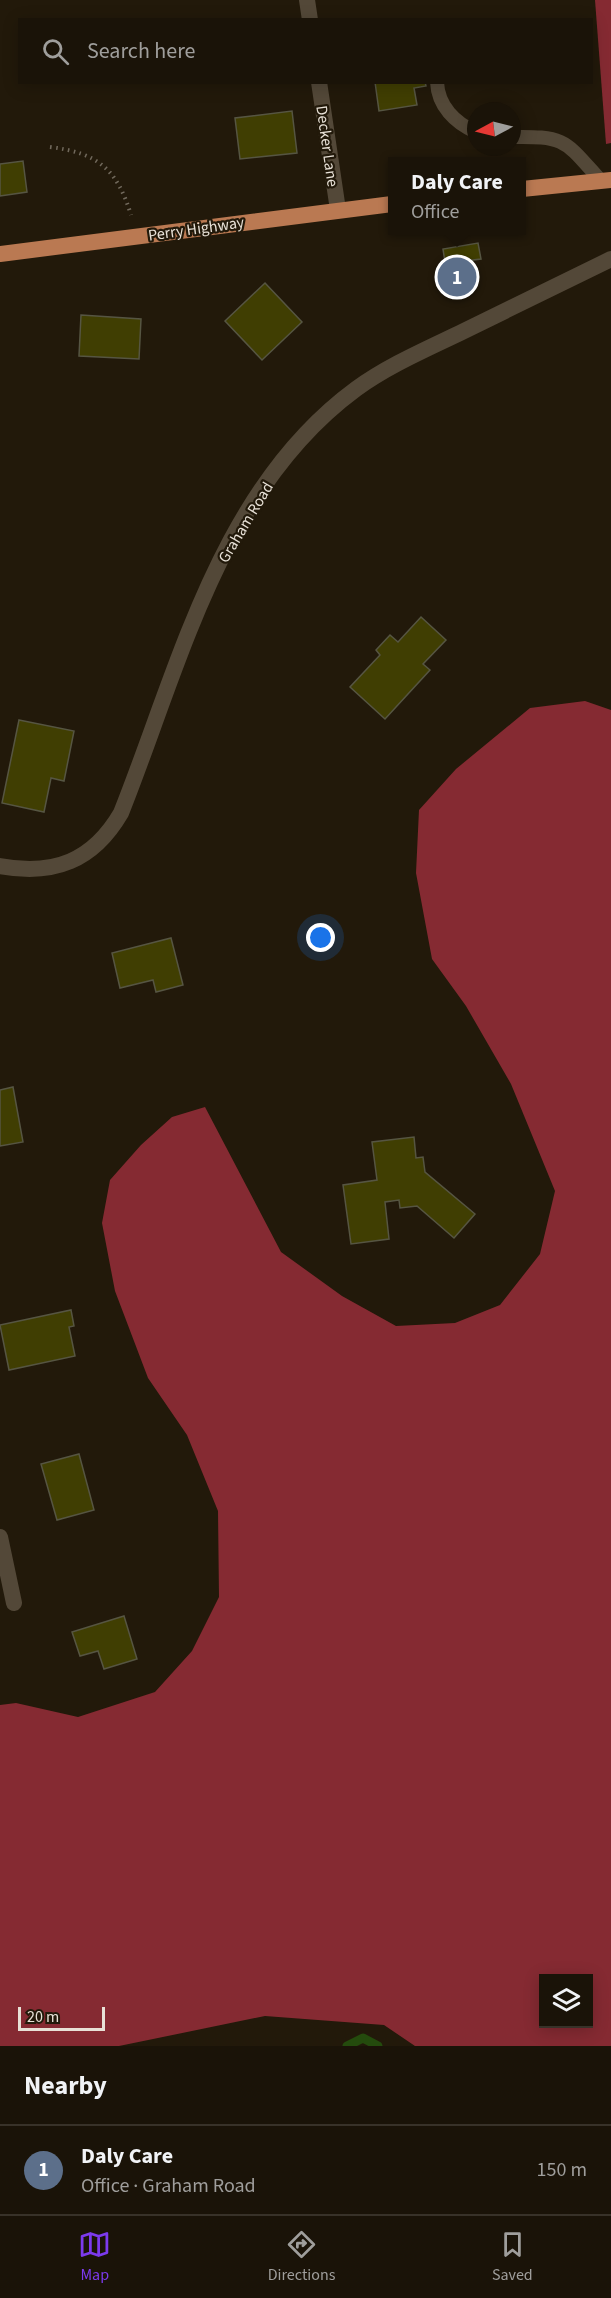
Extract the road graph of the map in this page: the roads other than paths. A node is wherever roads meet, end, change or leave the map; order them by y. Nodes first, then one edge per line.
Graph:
1 (307, 0) edge
2 (310, 18) edge
3 (319, 84) edge
4 (437, 84) edge
5 (467, 128) edge
6 (521, 138) edge
7 (606, 180) edge
8 (526, 189) edge
9 (388, 205) edge
10 (338, 210) junction
11 (0, 254) edge
12 (611, 259) edge
13 (0, 866) edge
14 (0, 1537) edge
15 (14, 1603) dead end

1 - 2 street
3 - 10 street, Decker Lane
4 - 5 lane
6 - 7 lane
7 - 8 main road
9 - 10 main road, Perry Highway
10 - 11 main road, Perry Highway
12 - 13 street, Graham Road
14 - 15 street

